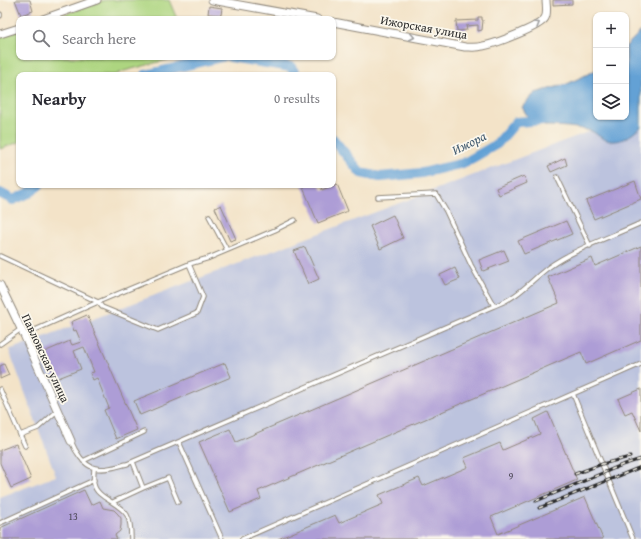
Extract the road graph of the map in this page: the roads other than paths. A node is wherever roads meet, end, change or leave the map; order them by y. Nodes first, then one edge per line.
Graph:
1 (97, 0) edge
2 (212, 0) edge
3 (546, 0) edge
4 (52, 16) edge
5 (300, 16) edge
6 (336, 23) edge
7 (16, 29) edge
8 (0, 34) edge
9 (557, 177) dead end
10 (378, 197) dead end
11 (208, 216) dead end
12 (294, 220) dead end
13 (641, 223) edge
14 (590, 246) junction
15 (227, 250) junction
16 (0, 256) edge
17 (189, 264) junction
18 (0, 285) edge
19 (98, 302) junction
20 (494, 306) junction
21 (23, 332) junction
22 (0, 344) edge
23 (641, 364) edge
24 (0, 389) edge
25 (573, 394) junction
26 (58, 410) junction
27 (144, 432) dead end
28 (20, 435) junction
29 (71, 441) joint
30 (179, 442) junction
31 (25, 446) dead end
32 (83, 461) junction
33 (132, 462) junction
34 (94, 468) junction
35 (94, 480) junction
36 (143, 488) junction
37 (112, 502) junction
38 (178, 502) dead end
39 (0, 522) edge
40 (131, 539) edge
41 (222, 539) edge
42 (242, 539) edge
43 (633, 539) edge

1 - 4 street
2 - 5 street
6 -> 3 street, Ижорская улица
7 - 8 street
9 - 14 lane
10 - 20 lane
11 - 15 lane
12 - 15 lane
13 - 14 lane
14 - 20 lane
15 - 17 lane
16 - 19 lane
17 - 19 lane
17 - 19 lane
18 - 21 street, Павловская улица
19 - 21 lane
20 - 30 lane
21 - 22 lane
21 - 26 street, Павловская улица
23 - 25 lane
24 - 28 lane
25 - 42 lane
25 - 43 lane
26 - 28 lane
26 - 29 street, Павловская улица
27 - 32 lane
28 - 31 lane
29 - 32 lane
30 - 33 lane
30 - 41 lane
32 - 34 lane
33 - 34 lane
33 - 36 lane
34 - 35 lane
35 - 37 lane
35 - 39 lane
36 - 37 lane
36 - 38 lane
37 - 40 lane

